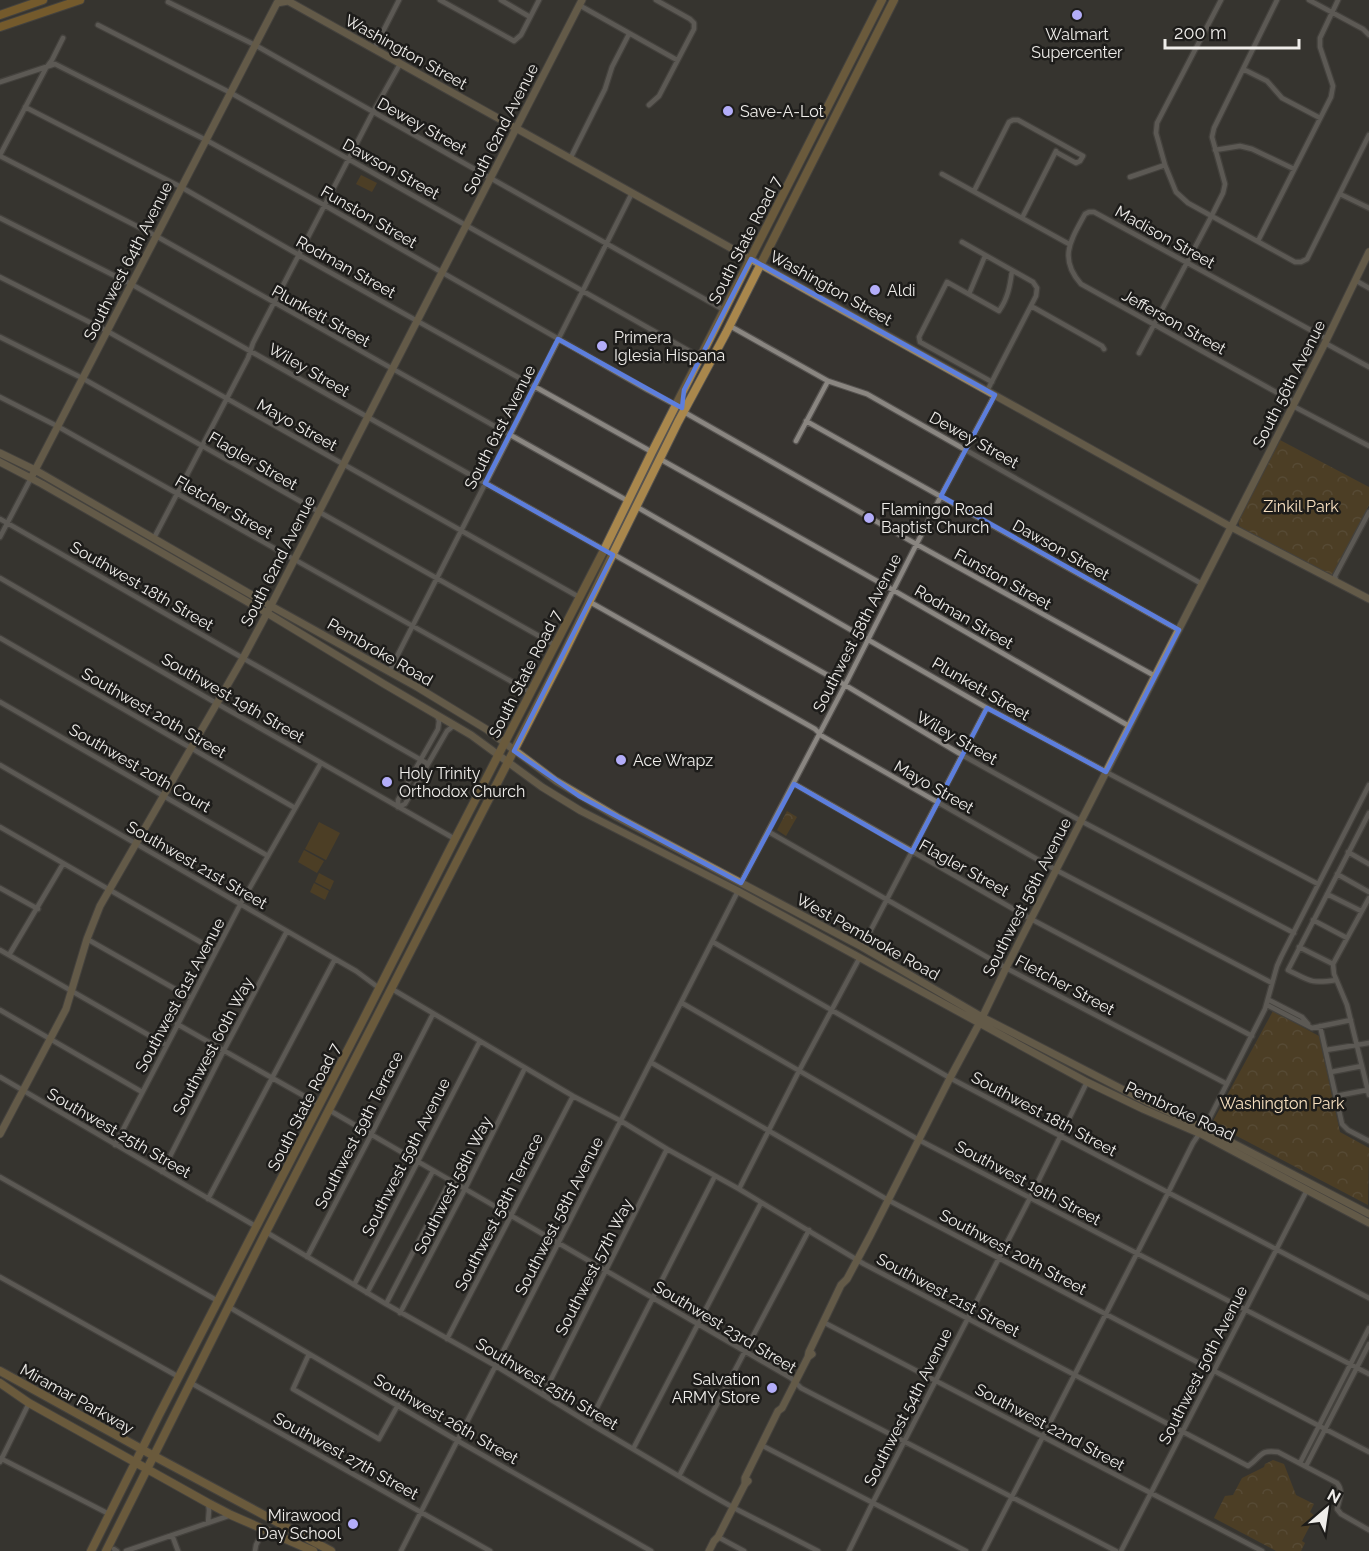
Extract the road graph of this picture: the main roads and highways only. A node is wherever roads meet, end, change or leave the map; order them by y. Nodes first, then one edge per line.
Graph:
1 (44, 0) edge
2 (80, 0) edge
3 (882, 0) edge
4 (894, 0) edge
5 (0, 15) edge
6 (0, 27) edge
7 (822, 118) junction
8 (817, 127) junction
9 (822, 142) junction
10 (684, 390) junction
11 (676, 405) junction
12 (684, 412) junction
13 (678, 422) junction
14 (610, 536) junction
15 (604, 550) junction
16 (613, 554) junction
17 (607, 567) junction
18 (422, 905) junction
19 (422, 930) junction
20 (389, 969) junction
21 (380, 988) junction
22 (392, 989) junction
23 (382, 1007) junction
24 (264, 1212) junction
25 (257, 1227) junction
26 (266, 1232) junction
27 (259, 1246) junction
28 (0, 1371) edge
29 (0, 1383) edge
30 (142, 1450) junction
31 (154, 1456) junction
32 (136, 1462) junction
33 (148, 1468) junction
34 (264, 1529) junction
35 (112, 1549) edge
36 (91, 1551) edge
37 (312, 1551) edge
38 (331, 1551) edge

1 - 5 highway
2 - 6 highway
3 - 7 main road, South State Road 7
4 - 9 main road, South State Road 7
7 - 8 main road, South State Road 7
7 - 9 main road
8 - 9 main road
8 - 10 main road, South State Road 7
9 - 12 main road, South State Road 7
10 - 11 main road, South State Road 7
10 - 12 main road
11 - 13 main road
11 - 14 main road, South State Road 7
12 - 13 main road, South State Road 7
13 - 16 main road, South State Road 7
14 - 15 main road, South State Road 7
14 - 16 main road
15 - 17 main road
15 - 18 main road, South State Road 7
16 - 17 main road, South State Road 7
17 - 19 main road, South State Road 7
18 - 19 main road
18 - 20 main road, South State Road 7
19 - 22 main road, South State Road 7
20 - 21 main road, South State Road 7
20 - 22 main road
21 - 23 main road
21 - 24 main road, South State Road 7
22 - 23 main road, South State Road 7
23 - 26 main road, South State Road 7
24 - 25 main road, South State Road 7
24 - 26 main road
25 - 27 main road
25 - 30 main road, South State Road 7
26 - 27 main road, South State Road 7
27 - 31 main road, South State Road 7
28 - 30 main road, Miramar Parkway
29 - 32 main road, Miramar Parkway
30 - 31 main road, Miramar Parkway
30 - 32 main road, South State Road 7
31 - 33 main road, South State Road 7
31 - 38 main road, Miramar Parkway
32 - 33 main road, Miramar Parkway
32 - 36 main road, South State Road 7
33 - 34 main road, Miramar Parkway
33 - 35 main road, South State Road 7
34 - 37 main road
34 - 38 main road

